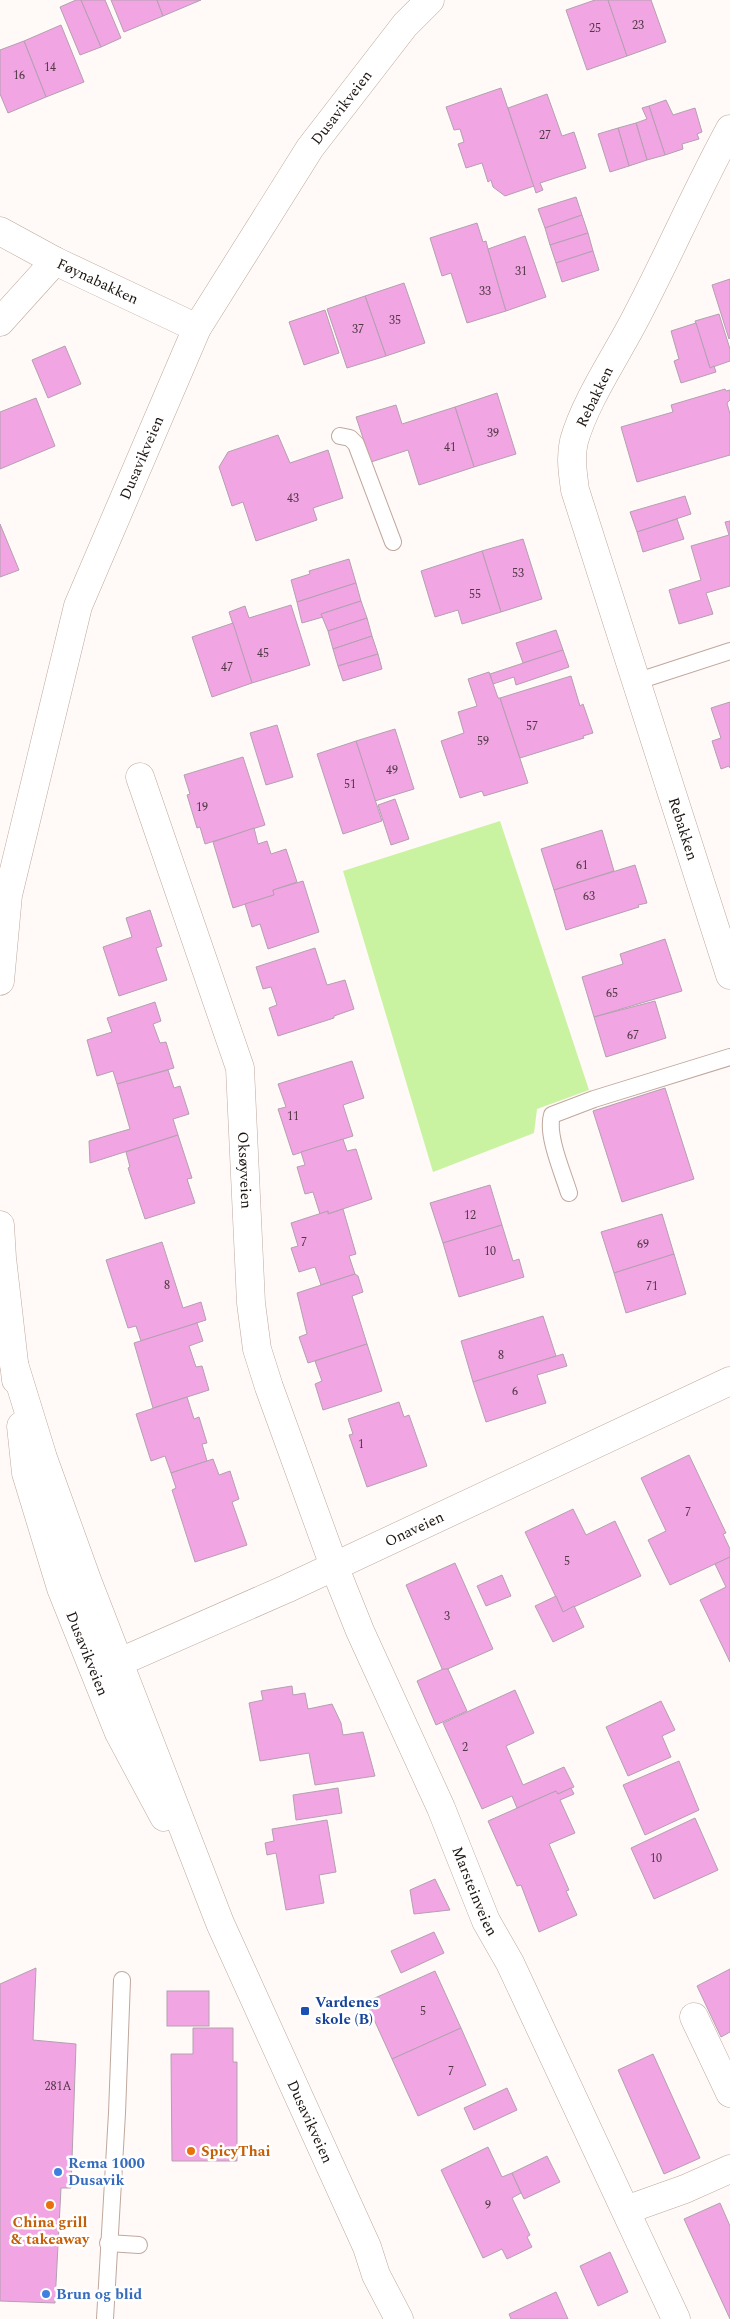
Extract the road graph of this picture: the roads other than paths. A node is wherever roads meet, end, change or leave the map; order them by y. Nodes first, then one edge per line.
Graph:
1 (430, 0) edge
2 (730, 129) edge
3 (0, 231) edge
4 (55, 261) junction
5 (0, 322) edge
6 (198, 328) junction
7 (340, 436) dead end
8 (393, 542) dead end
9 (730, 651) edge
10 (635, 682) junction
11 (140, 777) dead end
12 (730, 974) edge
13 (0, 982) edge
14 (730, 1057) edge
15 (569, 1194) dead end
16 (0, 1225) edge
17 (730, 1381) edge
18 (334, 1566) junction
19 (107, 1667) junction
20 (122, 1980) dead end
21 (694, 2017) dead end
22 (730, 2093) edge
23 (730, 2169) edge
24 (626, 2210) junction
25 (108, 2243) junction
26 (139, 2245) dead end
27 (105, 2319) edge
28 (399, 2319) edge
29 (676, 2319) edge

1 - 6 street, Dusavikveien
2 - 10 street, Rebakken
3 - 4 street, Føynabakken
4 - 5 street
4 - 6 street, Føynabakken
6 - 13 street, Dusavikveien
7 - 8 lane
9 - 10 lane
10 - 12 street, Rebakken
11 - 18 street, Oksøyveien
14 - 15 lane
16 - 19 street, Dusavikveien
17 - 18 street, Onaveien
18 - 19 street, Onaveien
18 - 24 street, Marsteinveien
19 - 28 street, Dusavikveien
20 - 25 lane
21 - 22 street
23 - 24 street
24 - 29 street, Marsteinveien
25 - 26 lane
25 - 27 lane

